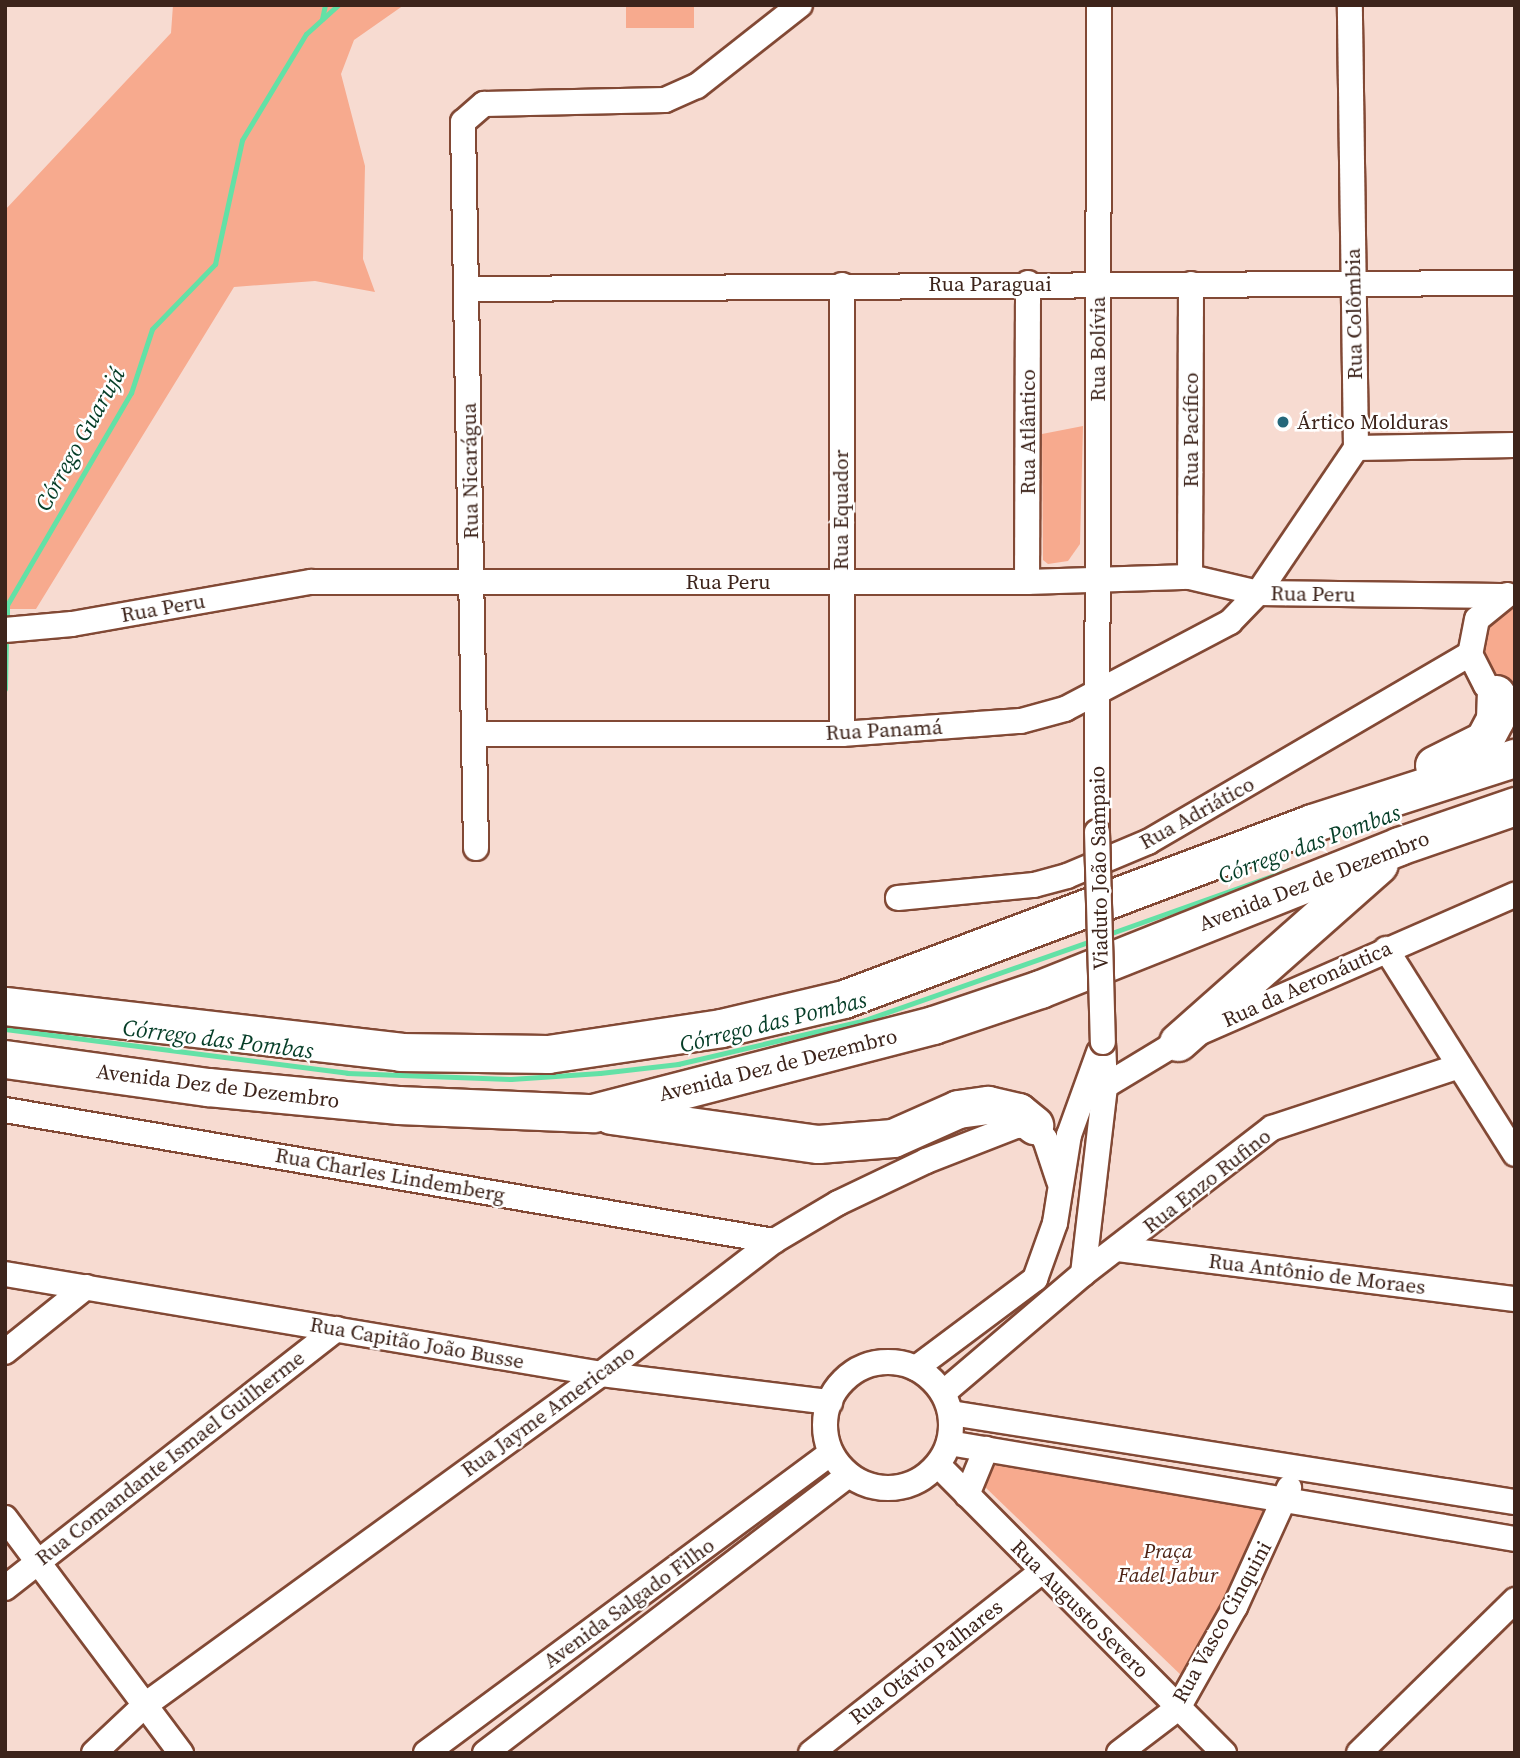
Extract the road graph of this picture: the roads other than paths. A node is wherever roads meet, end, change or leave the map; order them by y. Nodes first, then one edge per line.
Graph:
1 (800, 5) edge
2 (1099, 5) edge
3 (1350, 5) edge
4 (1028, 283) junction
5 (1515, 283) edge
6 (1098, 284) junction
7 (1191, 284) junction
8 (1354, 284) junction
9 (842, 285) junction
10 (466, 289) junction
11 (1515, 445) edge
12 (1356, 449) junction
13 (1190, 576) junction
14 (472, 582) junction
15 (840, 582) junction
16 (1027, 582) junction
17 (1098, 582) junction
18 (1258, 593) junction
19 (1508, 595) edge
20 (1451, 597) junction
21 (1477, 619) junction
22 (10, 630) edge
23 (1470, 654) junction
24 (1096, 694) junction
25 (1505, 697) edge
26 (475, 734) junction
27 (842, 734) junction
28 (1515, 758) edge
29 (1515, 806) edge
30 (1312, 823) junction
31 (1399, 846) junction
32 (476, 848) dead end
33 (1515, 895) edge
34 (898, 898) dead end
35 (1385, 949) junction
36 (5, 1006) edge
37 (1103, 1042) junction
38 (1178, 1042) junction
39 (5, 1059) edge
40 (1459, 1066) junction
41 (1105, 1086) junction
42 (5, 1110) edge
43 (593, 1113) junction
44 (1034, 1125) junction
45 (1515, 1154) edge
46 (1059, 1181) junction
47 (774, 1241) junction
48 (1118, 1249) junction
49 (5, 1274) edge
50 (1076, 1280) junction
51 (86, 1287) junction
52 (1515, 1299) edge
53 (337, 1329) junction
54 (5, 1352) edge
55 (916, 1368) junction
56 (601, 1374) junction
57 (833, 1395) junction
58 (947, 1403) junction
59 (949, 1443) junction
60 (986, 1449) junction
61 (831, 1453) junction
62 (937, 1465) junction
63 (1292, 1468) junction
64 (849, 1475) junction
65 (967, 1495) junction
66 (1286, 1502) junction
67 (1515, 1502) edge
68 (5, 1518) edge
69 (1515, 1539) edge
70 (38, 1559) junction
71 (1041, 1572) junction
72 (5, 1588) edge
73 (1515, 1600) edge
74 (536, 1671) junction
75 (557, 1697) junction
76 (145, 1705) junction
77 (1178, 1707) junction
78 (94, 1753) edge
79 (181, 1753) edge
80 (426, 1753) edge
81 (485, 1753) edge
82 (811, 1753) edge
83 (1119, 1753) edge
84 (1224, 1753) edge
85 (1359, 1753) edge

1 - 10 street, Rua Nicarágua
2 - 6 street, Rua Bolívia
3 - 8 street, Rua Colômbia
4 - 6 street, Rua Paraguai
4 - 9 street, Rua Paraguai
4 - 16 street, Rua Atlântico
5 - 8 street, Rua Paraguai
6 - 7 street, Rua Paraguai
6 - 17 street, Rua Bolívia
7 - 8 street, Rua Paraguai
7 - 13 street, Rua Pacífico
8 - 12 street, Rua Colômbia
9 - 10 street, Rua Paraguai
9 - 15 street, Rua Equador
10 - 14 street, Rua Nicarágua
11 - 12 street
12 - 18 street
13 - 17 street, Rua Peru
13 - 18 street, Rua Peru
14 - 15 street, Rua Peru
14 - 22 street, Rua Peru
14 - 26 street, Rua Nicarágua
15 - 16 street, Rua Peru
15 - 27 street, Rua Equador
16 - 17 street, Rua Peru
17 - 24 street, Rua Bolívia
18 - 20 street, Rua Peru
18 - 24 street, Rua Panamá
19 - 20 street, Rua Peru
19 - 21 street
20 - 21 street
21 - 23 street
23 - 25 street
23 - 34 street, Rua Adriático
24 - 27 street, Rua Panamá
24 - 37 street, Viaduto João Sampaio, bridge
25 - 30 highway
26 - 27 street, Rua Panamá
26 - 32 street, Rua Nicarágua
28 - 30 highway
29 - 31 highway, Avenida Dez de Dezembro
30 - 36 highway
31 - 38 highway
31 - 43 highway, Avenida Dez de Dezembro
33 - 35 street, Rua da Aeronáutica
35 - 38 street, Rua da Aeronáutica
35 - 40 street
37 - 41 street, Viaduto João Sampaio
37 - 46 street, Viaduto João Sampaio
38 - 41 street, Rua da Aeronáutica
39 - 43 highway, Avenida Dez de Dezembro
40 - 45 street
40 - 48 street, Rua Enzo Rufino
41 - 50 street, Viaduto João Sampaio
42 - 47 street, Rua Charles Lindemberg
43 - 44 highway
44 - 46 street
44 - 47 street, Rua Jayme Americano
46 - 55 street, Viaduto João Sampaio
47 - 56 street, Rua Jayme Americano
48 - 50 street, Rua Enzo Rufino
48 - 52 street, Rua Antônio de Moraes
49 - 51 street, Rua Capitão João Busse
50 - 58 street, Rua Enzo Rufino
51 - 53 street, Rua Capitão João Busse
51 - 54 street
53 - 56 street, Rua Capitão João Busse
53 - 70 street, Rua Comandante Ismael Guilherme
55 - 57 street
55 - 58 street
56 - 57 street, Rua Capitão João Busse
56 - 76 street, Rua Jayme Americano
57 - 61 street
58 - 59 street
58 - 63 street
59 - 60 street
59 - 62 street
60 - 65 street
60 - 66 street
61 - 64 street
61 - 74 street, Avenida Salgado Filho
62 - 64 street
62 - 65 street, Rua Augusto Severo
63 - 66 street, Rua Vasco Cinquini
63 - 67 street
64 - 75 street, Avenida Salgado Filho
65 - 71 street, Rua Augusto Severo
66 - 69 street
66 - 77 street, Rua Vasco Cinquini
68 - 70 street
70 - 72 street, Rua Comandante Ismael Guilherme
70 - 76 street
71 - 77 street, Rua Augusto Severo
71 - 82 street, Rua Otávio Palhares
73 - 85 street
74 - 75 street
74 - 80 street, Avenida Salgado Filho
75 - 81 street, Avenida Salgado Filho
76 - 78 street, Rua Jayme Americano
76 - 79 street
77 - 83 street, Rua Vasco Cinquini
77 - 84 street, Rua Augusto Severo

